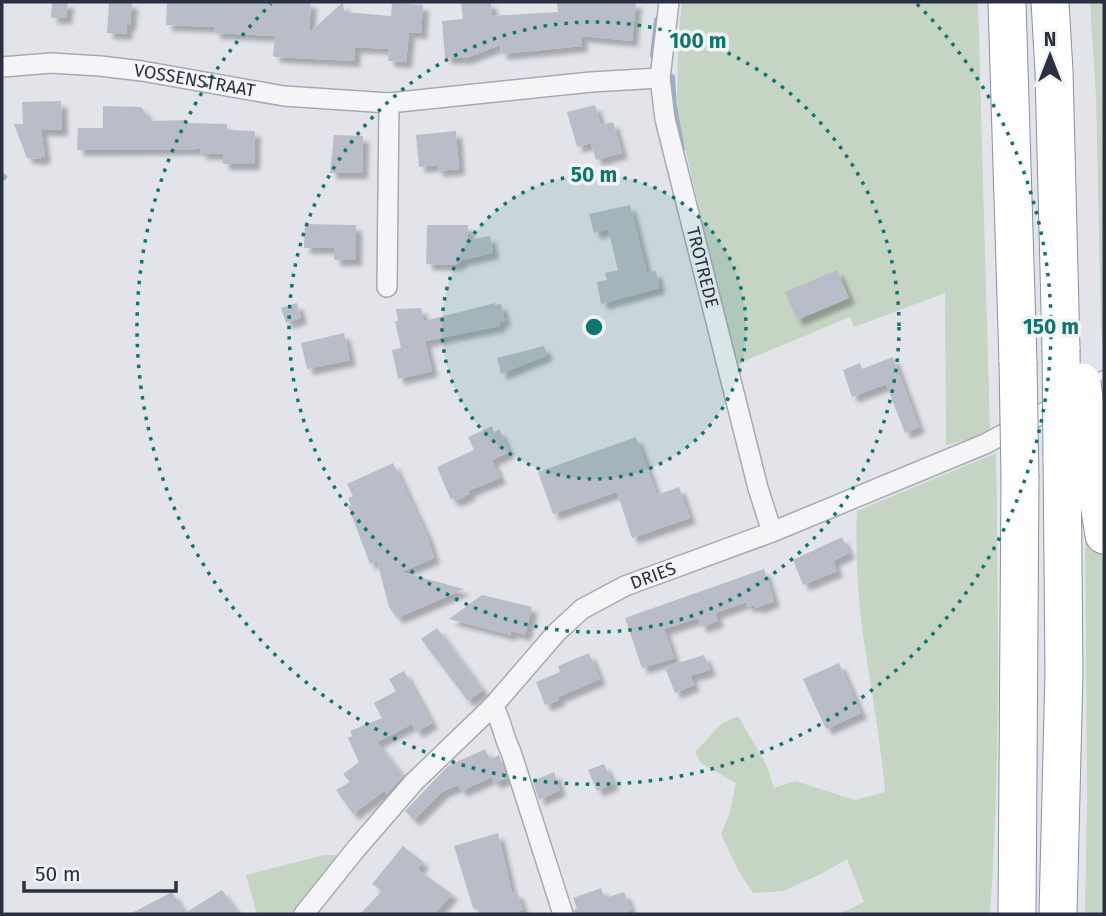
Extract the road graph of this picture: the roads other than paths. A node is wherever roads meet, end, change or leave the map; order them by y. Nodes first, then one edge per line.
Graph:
1 (669, 2) edge
2 (1007, 2) edge
3 (1050, 2) edge
4 (2, 67) edge
5 (660, 78) junction
6 (389, 103) junction
7 (387, 287) dead end
8 (1104, 381) edge
9 (1076, 451) junction
10 (772, 532) junction
11 (1104, 535) edge
12 (493, 706) junction
13 (472, 727) junction
14 (503, 736) junction
15 (304, 914) edge
16 (563, 914) edge
17 (1017, 914) edge
18 (1058, 914) edge

1 - 5 street, TROTREDE
2 - 17 highway, bridge
3 - 9 highway, bridge
4 - 6 street, VOSSENSTRAAT
5 - 6 street, VOSSENSTRAAT
5 - 10 street, TROTREDE
6 - 7 street
8 - 10 street, DRIES
9 - 11 highway
9 - 18 highway
10 - 12 street, DRIES
12 - 13 street, DRIES
12 - 14 street
13 - 14 street
13 - 15 street, DRIES
14 - 16 street

